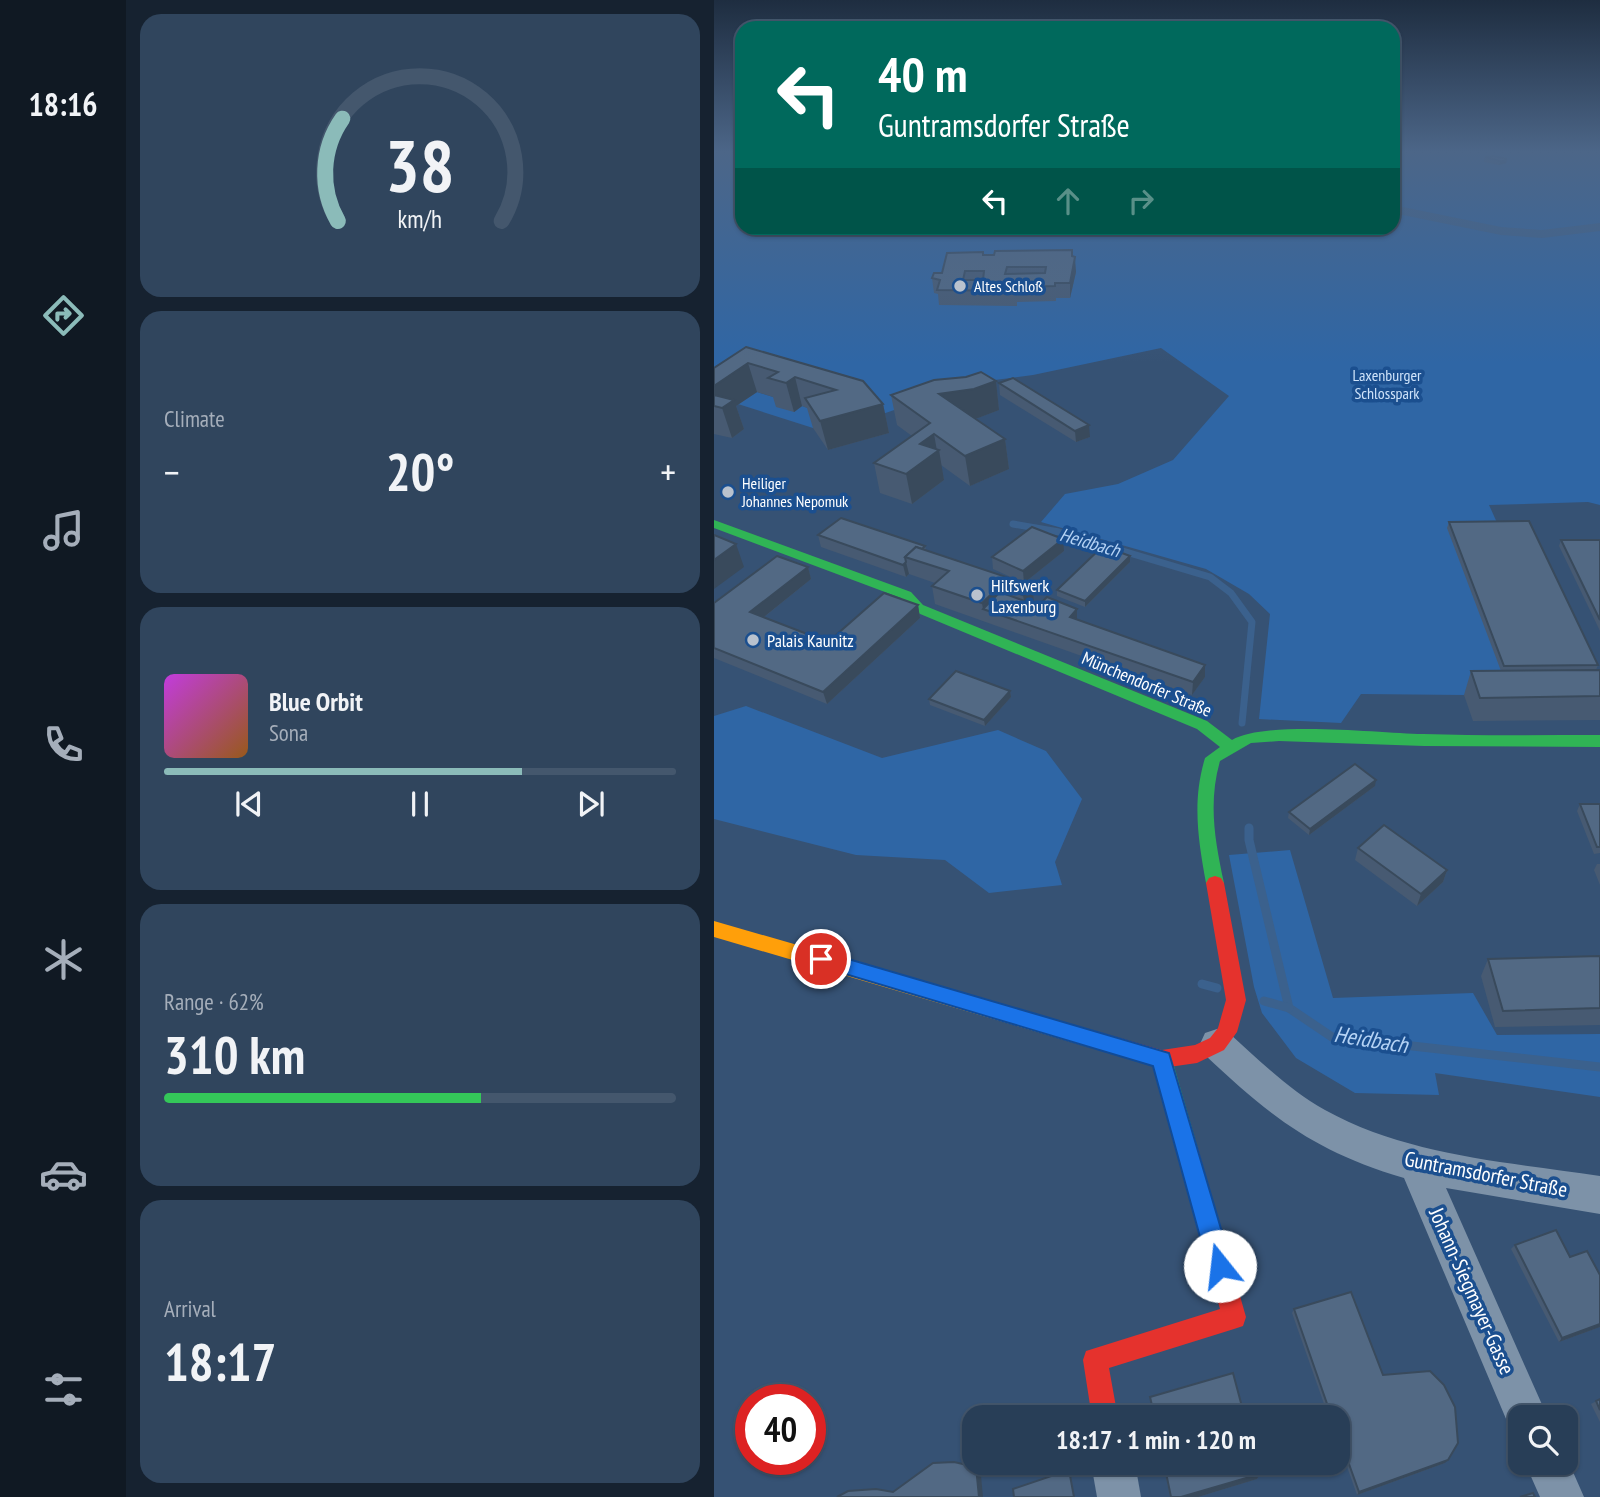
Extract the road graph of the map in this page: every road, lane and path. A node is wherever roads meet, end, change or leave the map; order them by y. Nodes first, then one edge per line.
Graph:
1 (714, 524) edge
2 (1600, 741) edge
3 (1230, 747) junction
4 (714, 929) edge
5 (1217, 1044) junction
6 (1162, 1059) junction
7 (1417, 1165) junction
8 (1600, 1195) edge
9 (1103, 1405) edge
10 (1521, 1405) edge
11 (1115, 1475) edge
12 (1552, 1475) edge
13 (1119, 1497) edge
14 (1562, 1497) edge

1 - 3 main road, Münchendorfer Straße
2 - 3 main road
3 - 5 main road
4 - 6 main road
5 - 6 main road
5 - 7 street, Guntramsdorfer Straße
6 - 9 main road
7 - 8 street, Guntramsdorfer Straße
7 - 10 street, Johann-Siegmayer-Gasse
11 - 13 street
12 - 14 street

